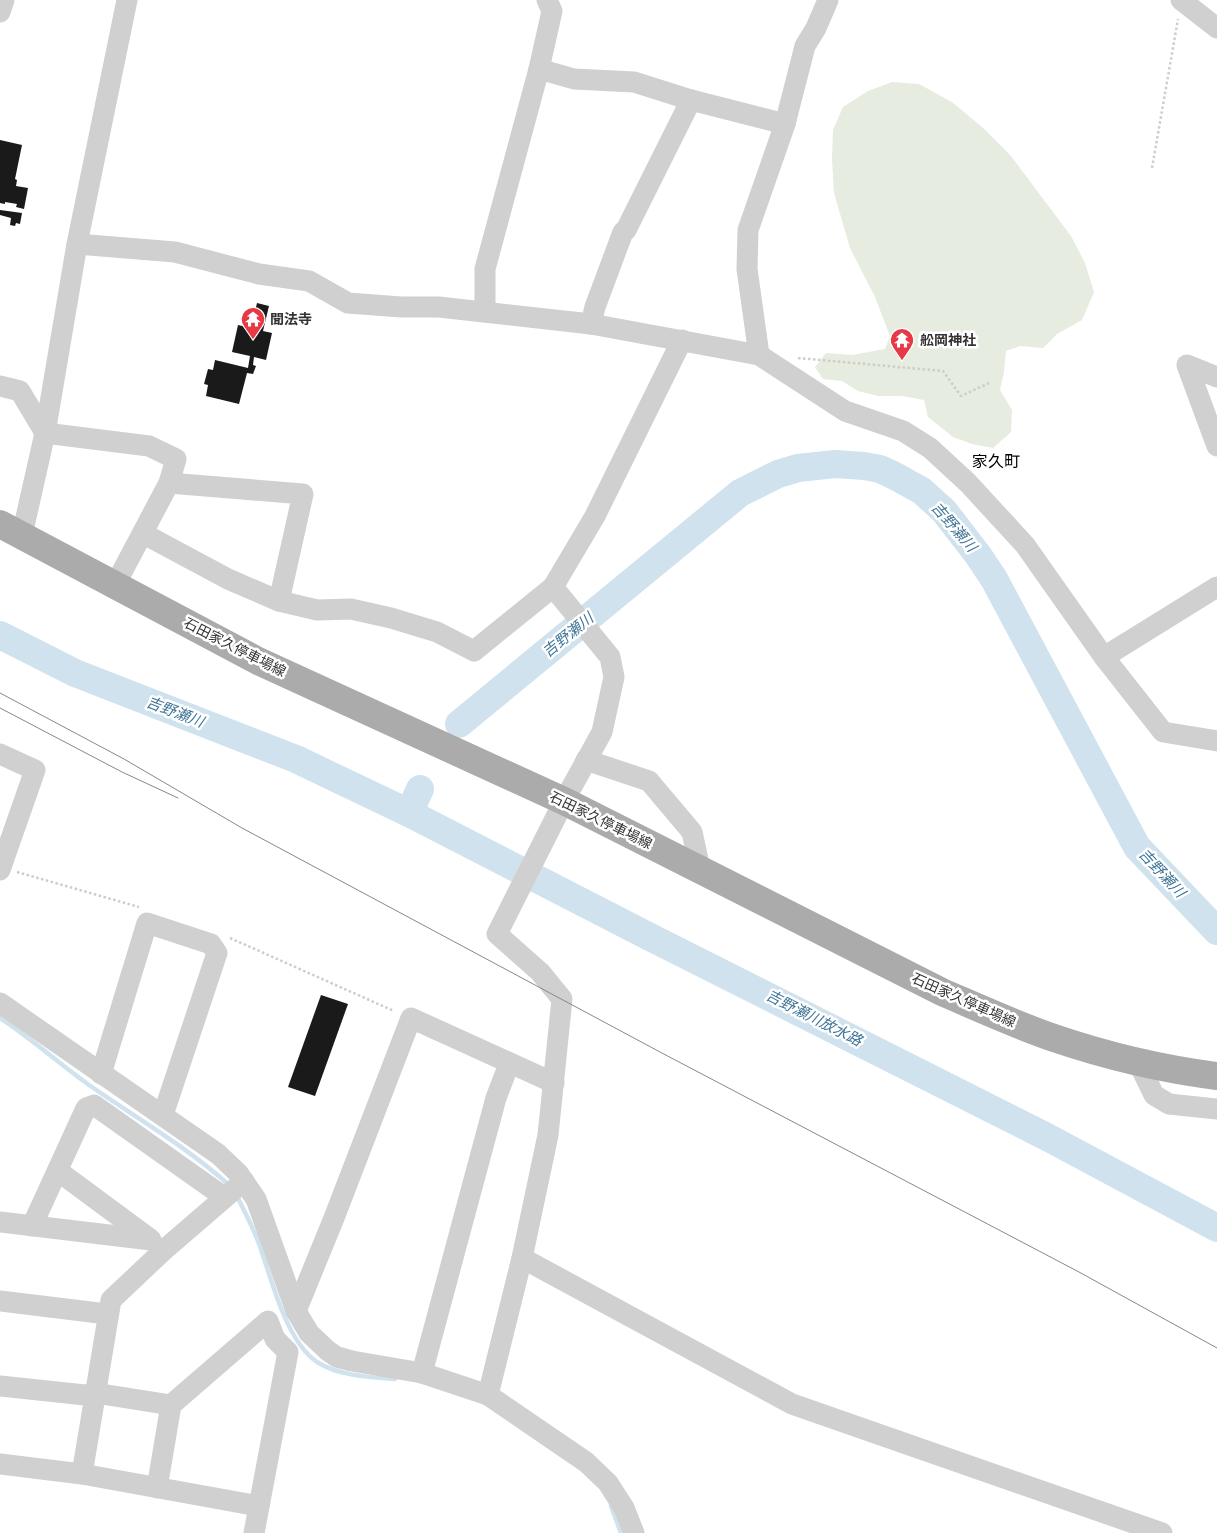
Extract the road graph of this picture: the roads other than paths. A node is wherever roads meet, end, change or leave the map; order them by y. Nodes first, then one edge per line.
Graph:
1 (4, 0) edge
2 (127, 0) edge
3 (546, 0) edge
4 (828, 0) edge
5 (1179, 9) edge
6 (0, 12) edge
7 (1217, 28) edge
8 (539, 69) junction
9 (691, 100) junction
10 (785, 124) junction
11 (77, 244) junction
12 (485, 312) junction
13 (591, 324) junction
14 (682, 340) junction
15 (759, 355) junction
16 (1217, 377) edge
17 (0, 386) edge
18 (45, 433) junction
19 (1217, 446) edge
20 (169, 483) junction
21 (11, 529) edge
22 (144, 534) junction
23 (115, 585) junction
24 (552, 587) junction
25 (1217, 587) edge
26 (279, 601) junction
27 (1104, 657) junction
28 (1217, 741) edge
29 (0, 754) edge
30 (586, 760) junction
31 (564, 801) junction
32 (700, 869) junction
33 (0, 870) edge
34 (0, 1003) edge
35 (1138, 1062) junction
36 (509, 1064) junction
37 (101, 1074) junction
38 (1217, 1076) edge
39 (554, 1083) junction
40 (1217, 1109) edge
41 (164, 1115) junction
42 (58, 1171) junction
43 (233, 1190) junction
44 (0, 1222) edge
45 (32, 1226) junction
46 (158, 1245) junction
47 (522, 1258) junction
48 (0, 1301) edge
49 (296, 1311) junction
50 (107, 1314) junction
51 (422, 1373) junction
52 (0, 1386) edge
53 (95, 1393) junction
54 (488, 1395) junction
55 (172, 1405) junction
56 (0, 1464) edge
57 (82, 1474) junction
58 (157, 1488) junction
59 (259, 1506) junction
60 (254, 1533) edge
61 (634, 1533) edge
62 (1162, 1533) edge

1 - 6 street
2 - 11 street
3 - 8 street
4 - 10 street
5 - 7 street
8 - 9 street
8 - 12 street
9 - 10 street
9 - 13 street
10 - 15 street
11 - 12 street
11 - 18 street
12 - 13 street
13 - 14 street
14 - 15 street
14 - 24 street
15 - 27 street
16 - 19 street
17 - 18 street
18 - 20 street
18 - 21 street
20 - 22 street
20 - 26 street
21 - 23 main road, 石田家久停車場線
22 - 23 street
22 - 26 street
23 - 31 main road, 石田家久停車場線
24 - 26 street
24 - 30 street
25 - 27 street
27 - 28 street
29 - 33 street
30 - 31 street
30 - 32 street
31 - 32 main road, 石田家久停車場線
31 - 39 street
32 - 35 main road, 石田家久停車場線
34 - 37 street
35 - 38 main road, 石田家久停車場線
35 - 40 street
36 - 39 street
36 - 49 street
36 - 51 street
37 - 41 street
37 - 41 street
39 - 47 street
41 - 43 street
42 - 43 street
42 - 45 street
42 - 46 street
43 - 46 street
43 - 49 street
44 - 45 street
45 - 46 street
46 - 50 street
47 - 54 street
47 - 62 street
48 - 50 street
49 - 51 street
50 - 53 street
51 - 54 street
52 - 53 street
53 - 55 street
53 - 57 street
54 - 61 street
55 - 58 street
55 - 59 street
56 - 57 street
57 - 58 street
58 - 59 street
59 - 60 street

